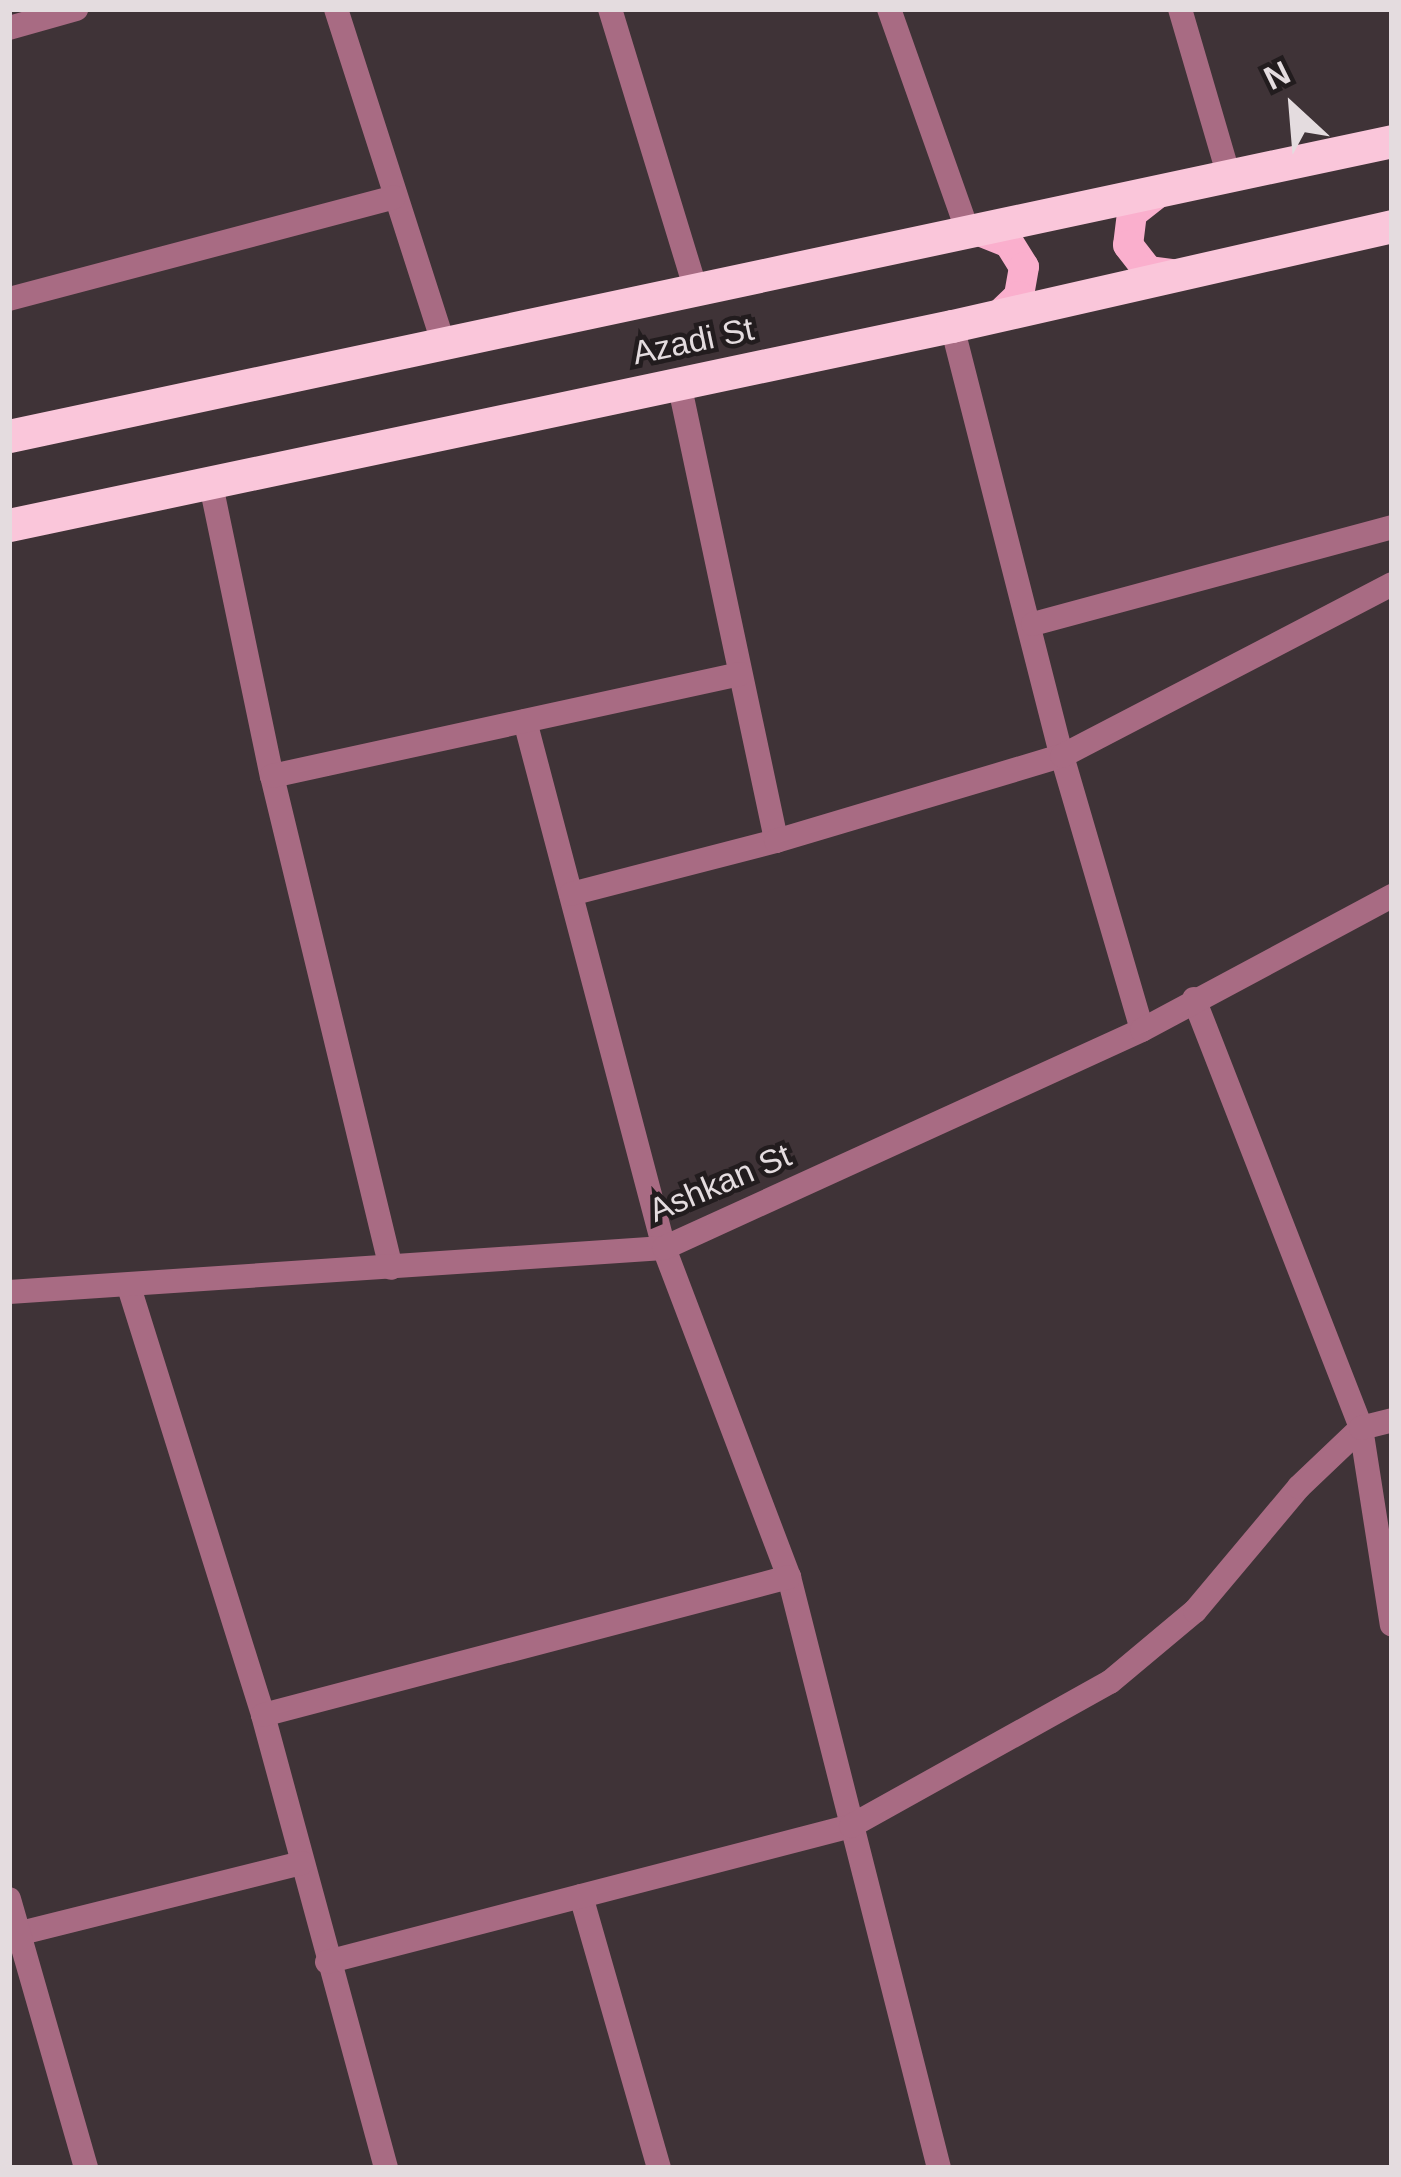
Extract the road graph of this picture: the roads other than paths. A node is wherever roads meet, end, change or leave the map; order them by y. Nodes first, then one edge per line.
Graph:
1 (76, 9) edge
2 (336, 9) edge
3 (610, 9) edge
4 (889, 9) edge
5 (1180, 9) edge
6 (16, 21) edge
7 (1392, 141) edge
8 (1229, 177) junction
9 (1158, 193) junction
10 (394, 197) junction
11 (1392, 226) edge
12 (976, 233) junction
13 (1180, 274) junction
14 (697, 293) junction
15 (9, 299) edge
16 (998, 316) junction
17 (952, 326) junction
18 (443, 343) junction
19 (679, 383) junction
20 (9, 436) edge
21 (212, 485) junction
22 (9, 526) edge
23 (1392, 527) edge
24 (1392, 584) edge
25 (1033, 624) junction
26 (740, 674) junction
27 (525, 721) junction
28 (1062, 756) junction
29 (272, 776) junction
30 (776, 841) junction
31 (572, 894) junction
32 (1392, 896) edge
33 (1194, 999) junction
34 (1142, 1030) junction
35 (664, 1248) junction
36 (391, 1268) junction
37 (129, 1287) junction
38 (9, 1292) edge
39 (1392, 1420) edge
40 (1361, 1428) junction
41 (789, 1577) junction
42 (1392, 1625) edge
43 (263, 1714) junction
44 (851, 1826) junction
45 (302, 1863) junction
46 (581, 1896) junction
47 (9, 1899) edge
48 (15, 1935) edge
49 (327, 1962) junction
50 (86, 2168) edge
51 (386, 2168) edge
52 (659, 2168) edge
53 (939, 2168) edge

1 - 6 street
2 - 10 street
3 - 14 street
4 - 12 street
5 - 8 street
7 - 8 highway, Azadi St
8 - 9 highway, Azadi St
9 - 12 highway, Azadi St
9 - 13 main road
10 - 15 street
10 - 18 street
11 - 13 highway, Azadi St
12 - 14 highway, Azadi St
12 - 16 main road
13 - 16 highway, Azadi St
14 - 18 highway, Azadi St
16 - 17 highway, Azadi St
17 - 19 highway, Azadi St
17 - 25 street
18 - 20 highway, Azadi St
19 - 21 highway, Azadi St
19 - 26 street
21 - 22 highway, Azadi St
21 - 29 street
23 - 25 street
24 - 28 street
25 - 28 street
26 - 27 street
26 - 30 street
27 - 29 street
27 - 31 street
28 - 30 street
28 - 34 street
29 - 36 street
30 - 31 street
31 - 35 street
32 - 33 street, Ashkan St
33 - 34 street, Ashkan St
33 - 40 street
34 - 35 street, Ashkan St
35 - 36 street, Ashkan St
35 - 41 street
36 - 37 street, Ashkan St
37 - 38 street, Ashkan St
37 - 43 street
39 - 40 street
40 - 42 street
40 - 44 street
41 - 43 street
41 - 44 street
43 - 45 street
44 - 46 street
44 - 53 street
45 - 48 street
45 - 49 street
46 - 49 street
46 - 52 street
47 - 48 street
48 - 50 street
49 - 51 street

